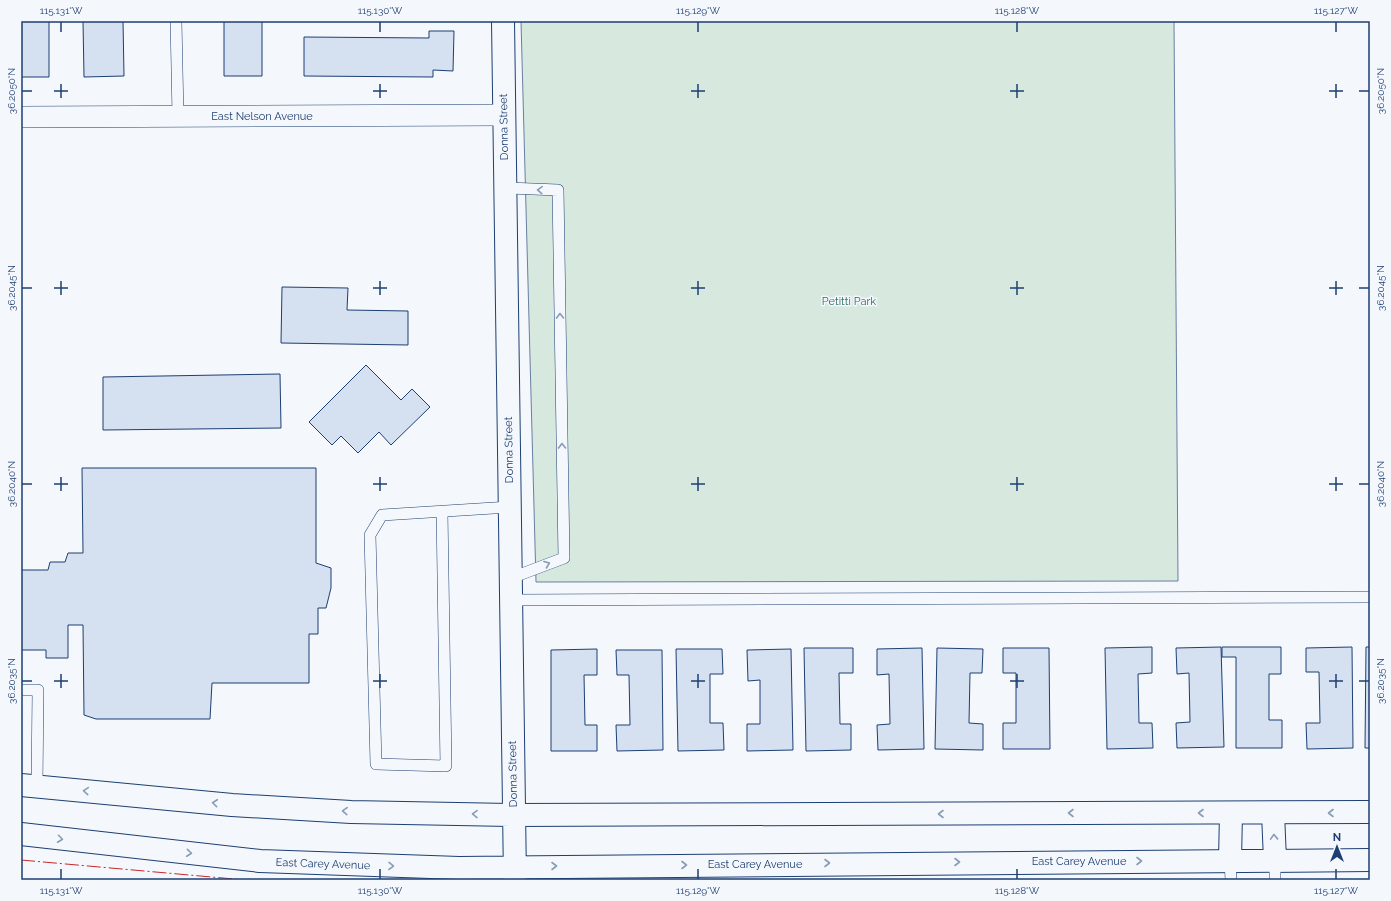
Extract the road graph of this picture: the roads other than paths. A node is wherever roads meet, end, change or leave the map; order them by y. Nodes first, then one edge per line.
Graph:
1 (176, 21) edge
2 (502, 21) edge
3 (504, 114) junction
4 (178, 116) junction
5 (21, 117) edge
6 (505, 188) junction
7 (510, 507) junction
8 (442, 511) junction
9 (511, 589) junction
10 (1370, 598) edge
11 (21, 690) edge
12 (29, 786) edge
13 (1370, 812) edge
14 (1231, 813) junction
15 (1273, 813) junction
16 (514, 815) junction
17 (21, 834) edge
18 (1370, 860) edge
19 (1231, 870) edge
20 (1275, 870) edge
21 (515, 873) edge

1 - 4 lane
2 - 3 main road, Donna Street
3 - 4 street, East Nelson Avenue
3 - 6 main road, Donna Street
4 - 5 street, East Nelson Avenue
6 - 7 main road, Donna Street
9 -> 6 lane
7 - 8 lane
7 - 9 main road, Donna Street
8 - 8 lane
9 - 10 lane
9 - 16 main road, Donna Street
11 - 12 lane
16 -> 12 main road
13 -> 15 main road
14 - 15 main road
14 -> 16 main road
14 - 19 main road
20 -> 15 main road
16 - 21 main road, Donna Street
17 -> 21 main road, East Carey Avenue
18 - 20 main road, East Carey Avenue
19 - 20 main road, East Carey Avenue
21 -> 19 main road, East Carey Avenue

